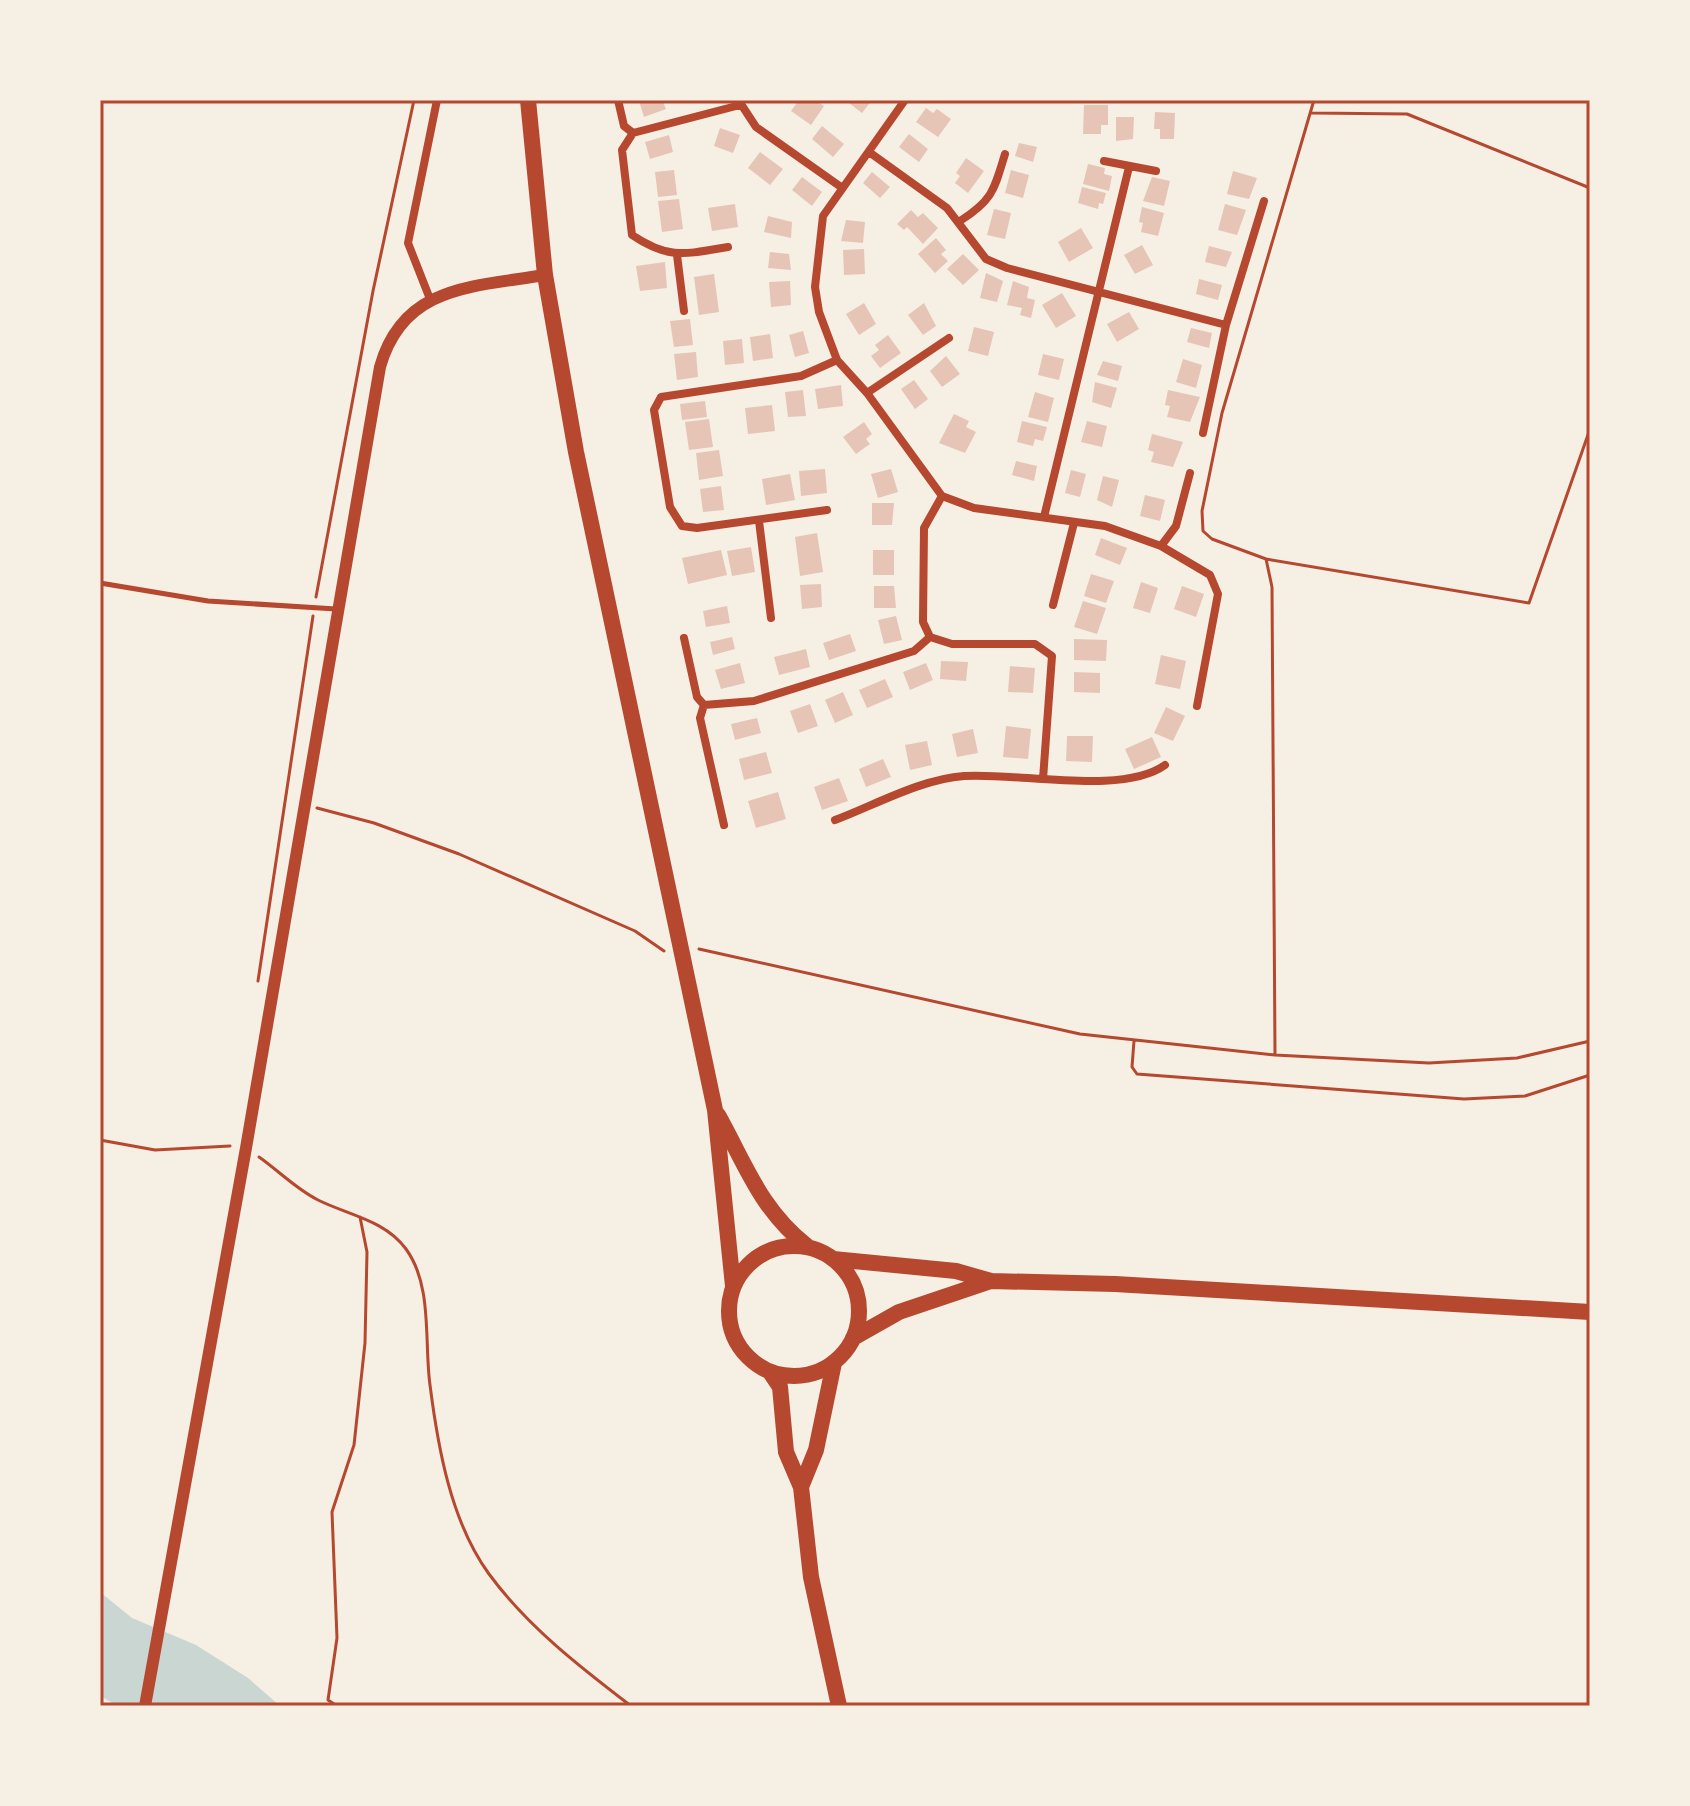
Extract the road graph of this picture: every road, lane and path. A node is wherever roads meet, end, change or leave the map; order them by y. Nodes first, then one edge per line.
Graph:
1 (414, 100) edge
2 (437, 100) edge
3 (528, 100) edge
4 (618, 100) edge
5 (905, 100) edge
6 (1314, 100) edge
7 (739, 102) edge
8 (1311, 113) junction
9 (633, 133) junction
10 (869, 152) junction
11 (1005, 154) dead end
12 (1104, 161) dead end
13 (1129, 167) junction
14 (1156, 171) dead end
15 (841, 187) junction
16 (1590, 188) edge
17 (1264, 201) dead end
18 (960, 221) junction
19 (728, 247) dead end
20 (677, 255) junction
21 (545, 275) junction
22 (1100, 293) junction
23 (430, 299) junction
24 (684, 311) dead end
25 (1226, 325) junction
26 (949, 338) dead end
27 (837, 360) junction
28 (867, 393) junction
29 (1590, 429) edge
30 (1203, 433) dead end
31 (1190, 473) dead end
32 (942, 496) junction
33 (827, 510) dead end
34 (1044, 517) junction
35 (759, 521) junction
36 (1074, 523) junction
37 (1161, 546) junction
38 (1266, 559) junction
39 (100, 583) edge
40 (1053, 605) dead end
41 (336, 609) junction
42 (314, 610) junction
43 (771, 618) dead end
44 (930, 637) junction
45 (684, 638) dead end
46 (704, 705) junction
47 (1197, 706) dead end
48 (1165, 765) dead end
49 (1043, 779) junction
50 (302, 804) junction
51 (835, 820) dead end
52 (724, 825) dead end
53 (661, 950) dead end
54 (695, 950) dead end
55 (257, 988) dead end
56 (1134, 1041) junction
57 (1590, 1041) edge
58 (1275, 1055) junction
59 (1590, 1075) edge
60 (715, 1110) junction
61 (100, 1140) edge
62 (238, 1146) junction
63 (360, 1217) junction
64 (808, 1247) junction
65 (833, 1259) junction
66 (991, 1281) junction
67 (733, 1286) junction
68 (1590, 1312) edge
69 (853, 1338) junction
70 (834, 1363) junction
71 (770, 1372) junction
72 (801, 1487) junction
73 (145, 1706) edge
74 (337, 1706) edge
75 (631, 1706) edge
76 (839, 1706) edge

1 - 42 path
2 - 23 street
3 - 21 highway
4 - 9 street
5 - 10 street
6 - 8 path
7 - 9 street
7 - 15 street
8 - 16 path
8 - 38 path
9 - 20 street
10 - 15 street
10 - 18 street
11 - 18 street
12 - 13 street
13 - 14 street
13 - 22 street
15 - 27 street
17 - 25 street
18 - 22 street
19 - 20 street
20 - 24 street
21 - 23 street
21 - 60 highway
22 - 25 street
22 - 34 street
23 - 41 street
25 - 30 street
26 - 28 street
27 - 28 street
27 - 35 street
28 - 32 street
29 - 38 path
31 - 37 street
32 - 34 street
32 - 44 street
33 - 35 street
34 - 36 street
35 - 43 street
36 - 37 street
36 - 40 street
37 - 47 street
38 - 58 path
39 - 42 lane
41 - 42 lane
41 - 50 street
42 - 55 path
44 - 46 street
44 - 49 street
45 - 46 street
46 - 52 street
48 - 49 street
49 - 51 street
50 - 53 path
50 - 62 street
54 - 56 path
56 - 58 path
56 - 59 path
57 - 58 path
60 - 64 highway
60 - 67 highway
61 - 62 path
62 - 63 path
62 - 73 street
63 - 74 path
63 - 75 path
64 - 65 highway
64 - 67 highway
65 - 66 highway
65 - 69 highway
66 - 68 highway
66 - 69 highway
67 - 71 highway
69 - 70 highway
70 - 71 highway
70 - 72 highway
71 - 72 highway
72 - 76 highway

